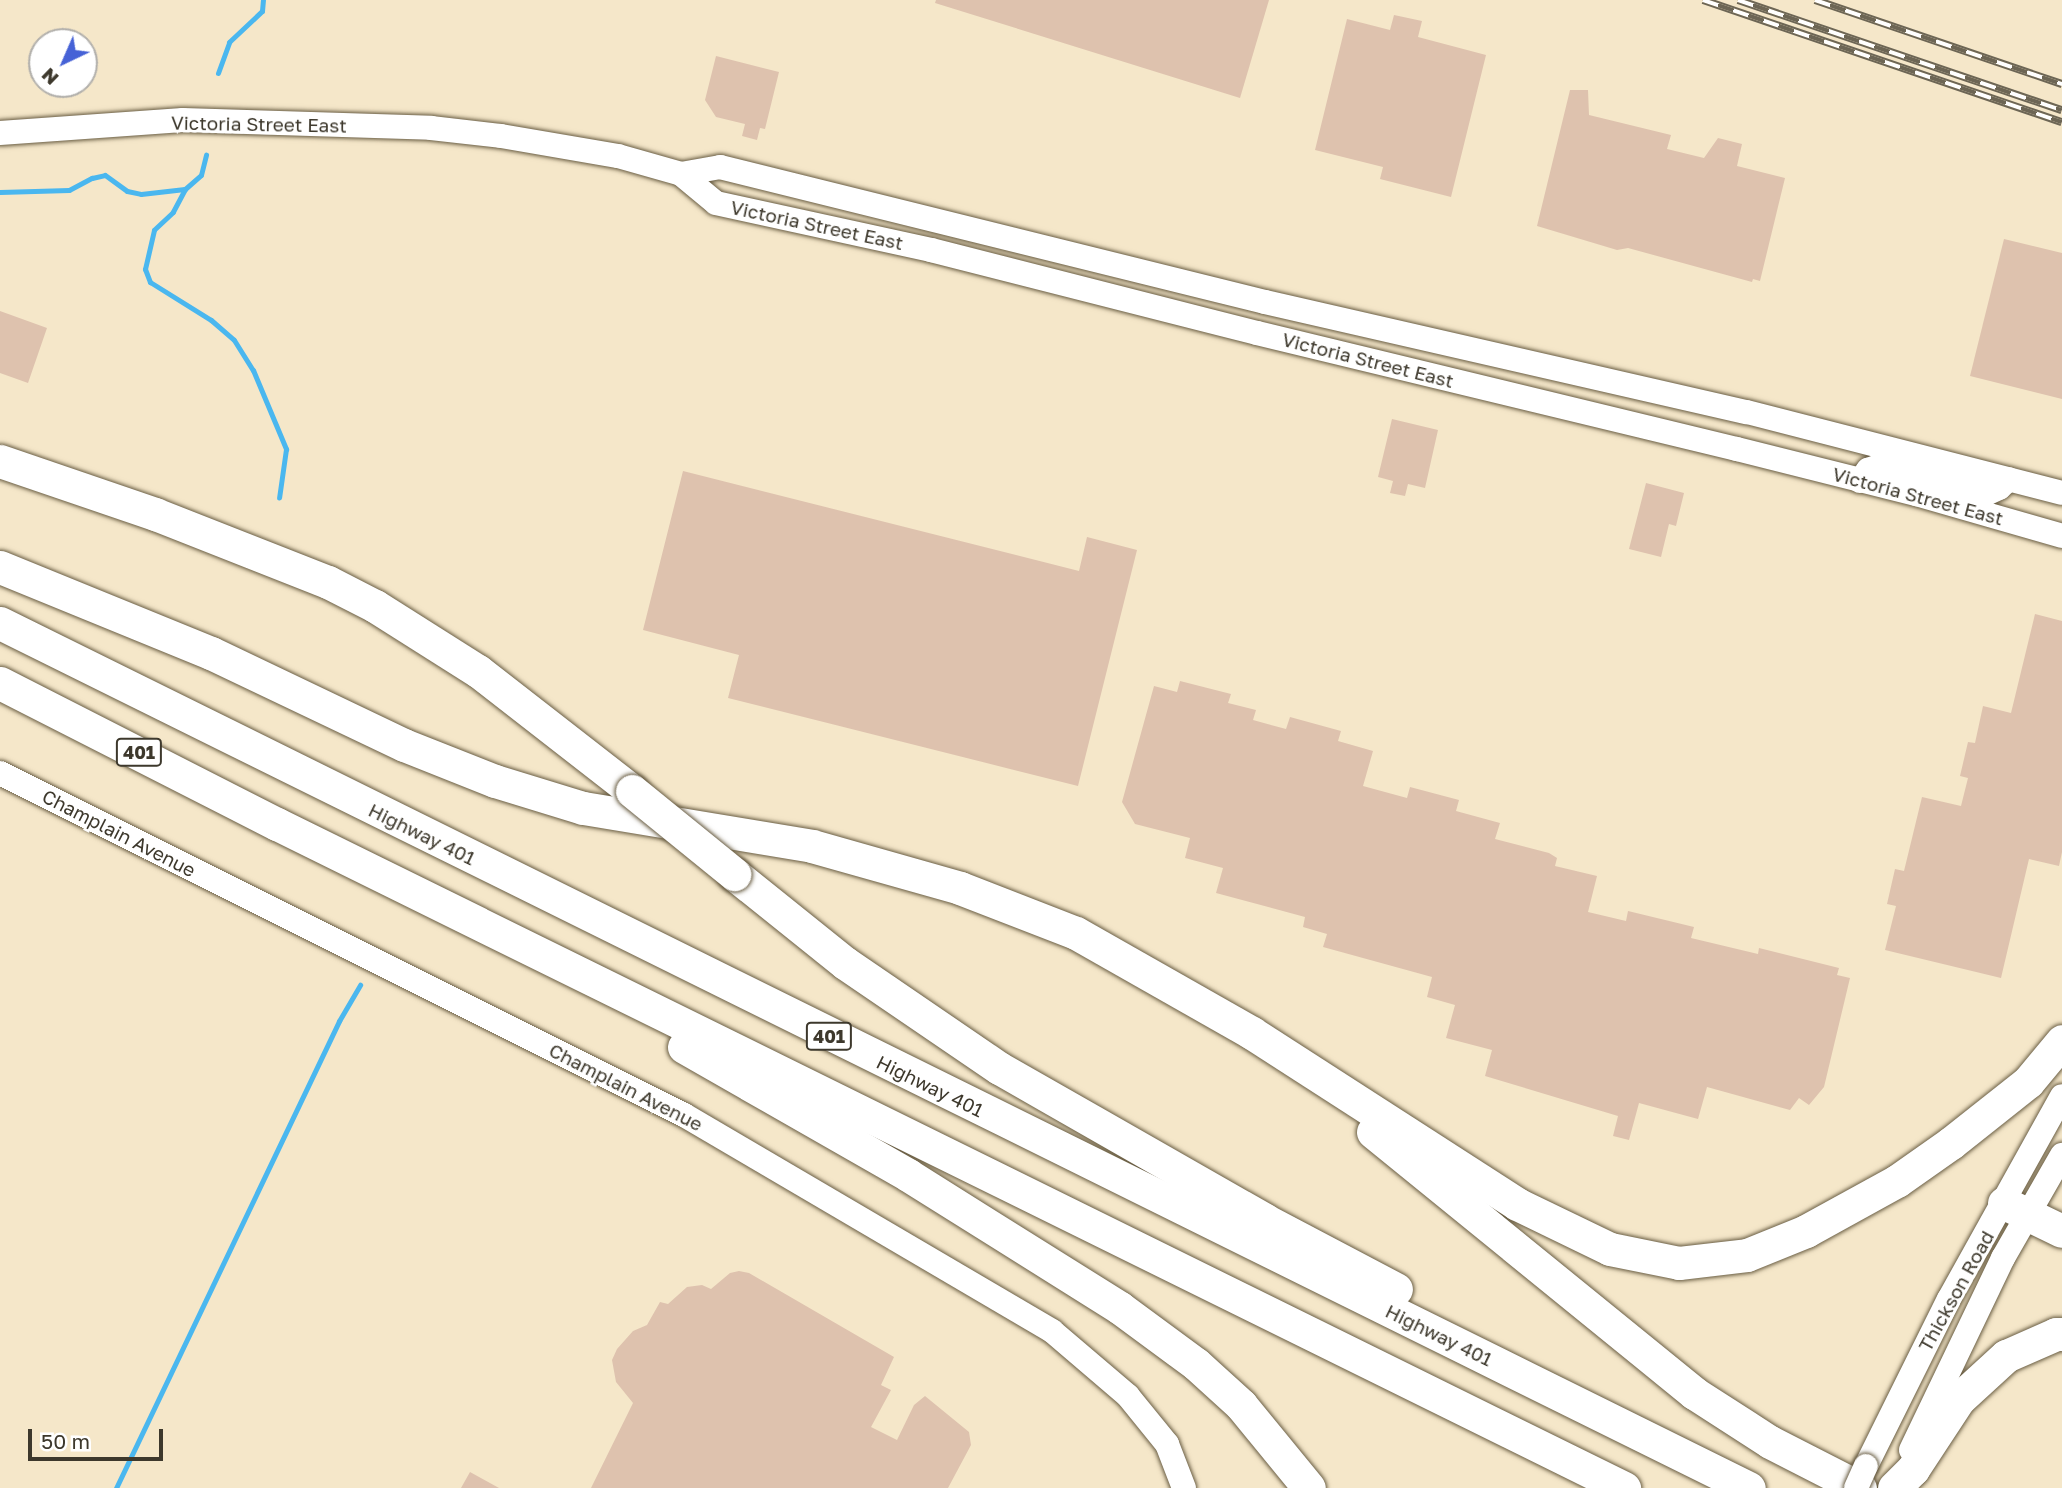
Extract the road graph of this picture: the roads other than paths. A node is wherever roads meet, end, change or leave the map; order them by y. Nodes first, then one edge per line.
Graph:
1 (0, 133) edge
2 (681, 174) junction
3 (0, 461) edge
4 (2009, 479) junction
5 (1860, 481) junction
6 (2062, 492) edge
7 (2062, 536) edge
8 (0, 567) edge
9 (0, 623) edge
10 (0, 683) edge
11 (0, 773) edge
12 (276, 824) junction
13 (1252, 1033) junction
14 (2062, 1041) edge
15 (2062, 1096) edge
16 (2062, 1155) edge
17 (2017, 1208) junction
18 (2062, 1231) edge
19 (2062, 1334) edge
20 (1661, 1443) junction
21 (1860, 1481) edge
22 (1184, 1488) edge
23 (1309, 1488) edge
24 (1624, 1488) edge
25 (1749, 1488) edge
26 (1893, 1488) edge

1 - 2 main road, Victoria Street East
2 - 4 main road, Victoria Street East
2 - 5 main road, Victoria Street East
3 - 20 highway, bridge
4 - 5 main road
4 - 6 main road, Victoria Street East
5 - 7 main road, Victoria Street East
8 - 13 highway
9 - 20 highway, Highway 401 / 401
10 - 12 highway, 401
11 - 22 main road, Champlain Avenue
12 - 23 highway
12 - 24 highway, 401
13 - 14 highway
13 - 21 highway
15 - 17 main road, Thickson Road
16 - 17 main road, Thickson Road
17 - 18 highway
17 - 21 main road, Thickson Road
17 - 26 main road, Thickson Road
19 - 26 highway
20 - 25 highway, Highway 401 / 401

